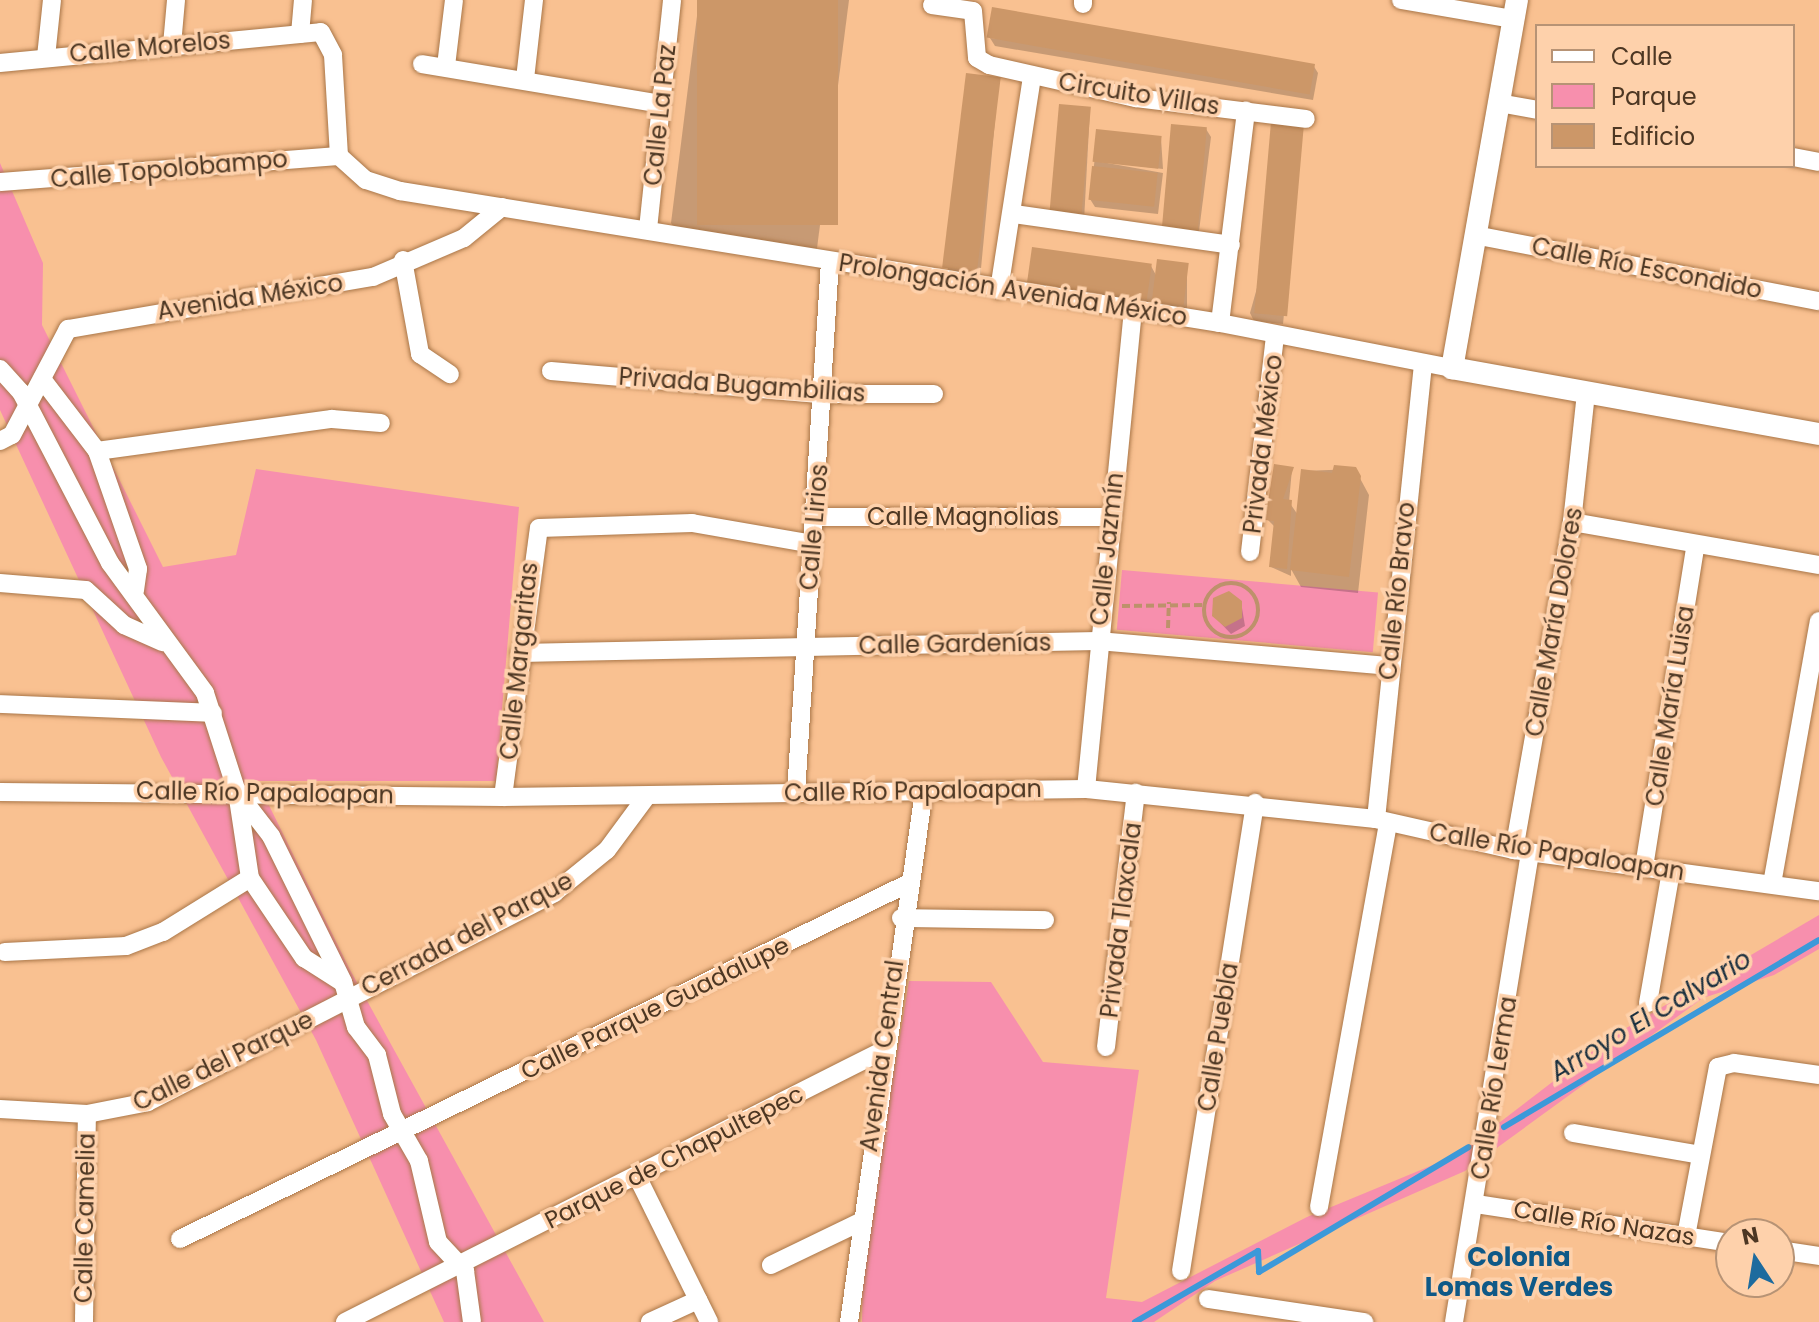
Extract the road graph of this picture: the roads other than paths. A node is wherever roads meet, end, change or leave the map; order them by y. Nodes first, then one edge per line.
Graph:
1 (52, 0) edge
2 (176, 0) edge
3 (303, 0) edge
4 (454, 0) edge
5 (534, 0) edge
6 (672, 0) edge
7 (1401, 0) edge
8 (932, 5) dead end
9 (1515, 9) edge
10 (300, 34) junction
11 (172, 45) junction
12 (46, 57) junction
13 (0, 63) edge
14 (422, 64) dead end
15 (446, 66) junction
16 (1032, 76) junction
17 (525, 79) junction
18 (1499, 103) junction
19 (661, 104) junction
20 (1535, 110) edge
21 (1246, 111) junction
22 (1306, 119) dead end
23 (339, 156) junction
24 (1795, 157) edge
25 (1819, 162) edge
26 (0, 182) edge
27 (502, 207) junction
28 (1014, 214) junction
29 (648, 229) junction
30 (1475, 235) junction
31 (1231, 245) junction
32 (403, 260) junction
33 (830, 262) junction
34 (999, 290) junction
35 (1819, 301) edge
36 (1133, 309) junction
37 (1221, 315) junction
38 (1275, 335) junction
39 (1423, 363) junction
40 (1452, 368) junction
41 (0, 369) edge
42 (551, 371) dead end
43 (450, 374) dead end
44 (42, 379) junction
45 (1586, 393) junction
46 (819, 394) junction
47 (934, 394) dead end
48 (28, 407) junction
49 (381, 423) dead end
50 (1819, 434) edge
51 (0, 441) edge
52 (97, 451) junction
53 (816, 517) junction
54 (1110, 517) junction
55 (1572, 522) junction
56 (812, 544) junction
57 (1696, 544) junction
58 (1250, 552) dead end
59 (1819, 565) edge
60 (0, 583) edge
61 (135, 591) junction
62 (1819, 621) edge
63 (1098, 641) junction
64 (162, 642) junction
65 (804, 647) junction
66 (520, 653) junction
67 (1388, 666) junction
68 (0, 704) edge
69 (213, 713) junction
70 (1086, 789) junction
71 (924, 791) junction
72 (0, 792) edge
73 (237, 792) junction
74 (796, 793) junction
75 (1136, 793) junction
76 (647, 796) junction
77 (503, 797) junction
78 (1255, 803) junction
79 (1382, 821) junction
80 (1522, 852) junction
81 (1644, 867) junction
82 (1671, 871) junction
83 (250, 878) junction
84 (907, 884) junction
85 (1772, 884) junction
86 (1819, 891) edge
87 (901, 918) junction
88 (1045, 920) dead end
89 (5, 952) dead end
90 (345, 990) junction
91 (1648, 1003) dead end
92 (1106, 1047) dead end
93 (886, 1049) junction
94 (1819, 1075) edge
95 (0, 1109) edge
96 (87, 1114) junction
97 (403, 1131) junction
98 (1573, 1133) dead end
99 (1700, 1155) junction
100 (637, 1176) junction
101 (1476, 1204) junction
102 (1319, 1207) dead end
103 (858, 1223) junction
104 (1686, 1236) junction
105 (180, 1239) dead end
106 (1715, 1241) edge
107 (1795, 1252) edge
108 (1819, 1256) edge
109 (771, 1265) dead end
110 (461, 1266) junction
111 (1181, 1271) dead end
112 (1208, 1299) dead end
113 (698, 1300) junction
114 (84, 1322) edge
115 (345, 1322) edge
116 (472, 1322) edge
117 (650, 1322) edge
118 (709, 1322) edge
119 (849, 1322) edge
120 (1364, 1322) edge
121 (1454, 1322) edge

1 - 12 street
2 - 11 street
3 - 10 street
4 - 15 street
5 - 17 street
6 - 19 street, Calle La Paz
7 - 9 street
8 - 16 street, Circuito Villas
9 - 18 street
10 - 11 street, Calle Morelos
10 - 23 street
11 - 12 street, Calle Morelos
12 - 13 street, Calle Morelos
14 - 15 street
15 - 17 street
16 - 21 street, Circuito Villas
16 - 28 street, Circuito Villas
17 - 19 street
18 - 20 street
18 - 30 street
19 - 29 street, Calle La Paz
21 - 22 street, Circuito Villas
21 - 31 street, Circuito Villas
23 - 26 street, Calle Topolobampo
23 - 27 street, Prolongación Avenida México
24 - 25 street
27 - 29 street, Prolongación Avenida México
27 - 32 street, Avenida México
28 - 31 street
28 - 34 street, Circuito Villas
29 - 33 street, Prolongación Avenida México
30 - 35 street, Calle Río Escondido
30 - 40 street
31 - 37 street, Circuito Villas
32 - 43 street
32 - 44 street, Avenida México
33 - 34 street, Prolongación Avenida México
33 - 46 street, Calle Lirios
34 - 36 street, Prolongación Avenida México
36 - 37 street, Prolongación Avenida México
36 - 54 street, Calle Jazmín
37 - 38 street, Prolongación Avenida México
38 - 39 street, Prolongación Avenida México
38 - 58 street, Privada México
39 - 40 street, Prolongación Avenida México
39 - 67 street, Calle Río Bravo
40 - 45 street, Prolongación Avenida México
41 - 48 street
42 - 46 street, Privada Bugambilias
44 - 48 street, Avenida México
44 - 52 street
45 - 50 street, Prolongación Avenida México
45 - 55 street, Calle María Dolores
46 - 47 street, Privada Bugambilias
46 - 53 street, Calle Lirios
48 - 51 street, Avenida México
48 - 61 street
49 - 52 street
52 - 61 street
53 - 54 street, Calle Magnolias
53 - 56 street, Calle Lirios
54 - 63 street, Calle Jazmín
55 - 57 street
55 - 80 street, Calle María Dolores
56 - 65 street, Calle Lirios
56 - 66 street, Calle Margaritas
57 - 59 street
57 - 81 street, Calle María Luisa
60 - 64 street
61 - 64 street
62 - 85 street
63 - 65 street, Calle Gardenías
63 - 67 street, Calle Gardenías
63 - 70 street, Calle Jazmín
64 - 69 street
65 - 66 street, Calle Gardenías
65 - 74 street, Calle Lirios
66 - 77 street, Calle Margaritas
67 - 79 street, Calle Río Bravo
68 - 69 street
69 - 73 street
70 - 71 street, Calle Río Papaloapan
70 - 75 street, Calle Río Papaloapan
71 - 74 street, Calle Río Papaloapan
71 - 84 street, Avenida Central
72 - 73 street, Calle Río Papaloapan
73 - 77 street, Calle Río Papaloapan
73 - 83 street
73 - 90 street
74 - 76 street, Calle Río Papaloapan
75 - 78 street, Calle Río Papaloapan
75 - 92 street, Privada Tlaxcala
76 - 77 street, Calle Río Papaloapan
76 - 90 street, Cerrada del Parque
78 - 79 street, Calle Río Papaloapan
78 - 111 street, Calle Puebla
79 - 80 street, Calle Río Papaloapan
79 - 102 street, Calle Río Bravo
80 - 81 street, Calle Río Papaloapan
80 - 101 street, Calle Río Lerma
81 - 82 street, Calle Río Papaloapan
82 - 85 street, Calle Río Papaloapan
82 - 91 street
83 - 89 street
83 - 90 street
84 - 87 street, Avenida Central
84 - 97 street, Calle Parque Guadalupe
85 - 86 street, Calle Río Papaloapan
87 - 88 street
87 - 93 street, Avenida Central
90 - 96 street, Calle del Parque
90 - 97 street
93 - 100 street, Parque de Chapultepec
93 - 103 street, Avenida Central
94 - 99 street
95 - 96 street, Calle del Parque
96 - 114 street, Calle Camelia
97 - 105 street, Calle Parque Guadalupe
97 - 110 street
98 - 99 street
99 - 104 street
100 - 110 street, Parque de Chapultepec
100 - 113 street
101 - 104 street, Calle Río Nazas
101 - 121 street, Calle Río Lerma
103 - 109 street
103 - 119 street, Avenida Central
104 - 106 street, Calle Río Nazas
107 - 108 street
110 - 115 street, Parque de Chapultepec
110 - 116 street
112 - 120 street
113 - 117 street
113 - 118 street

